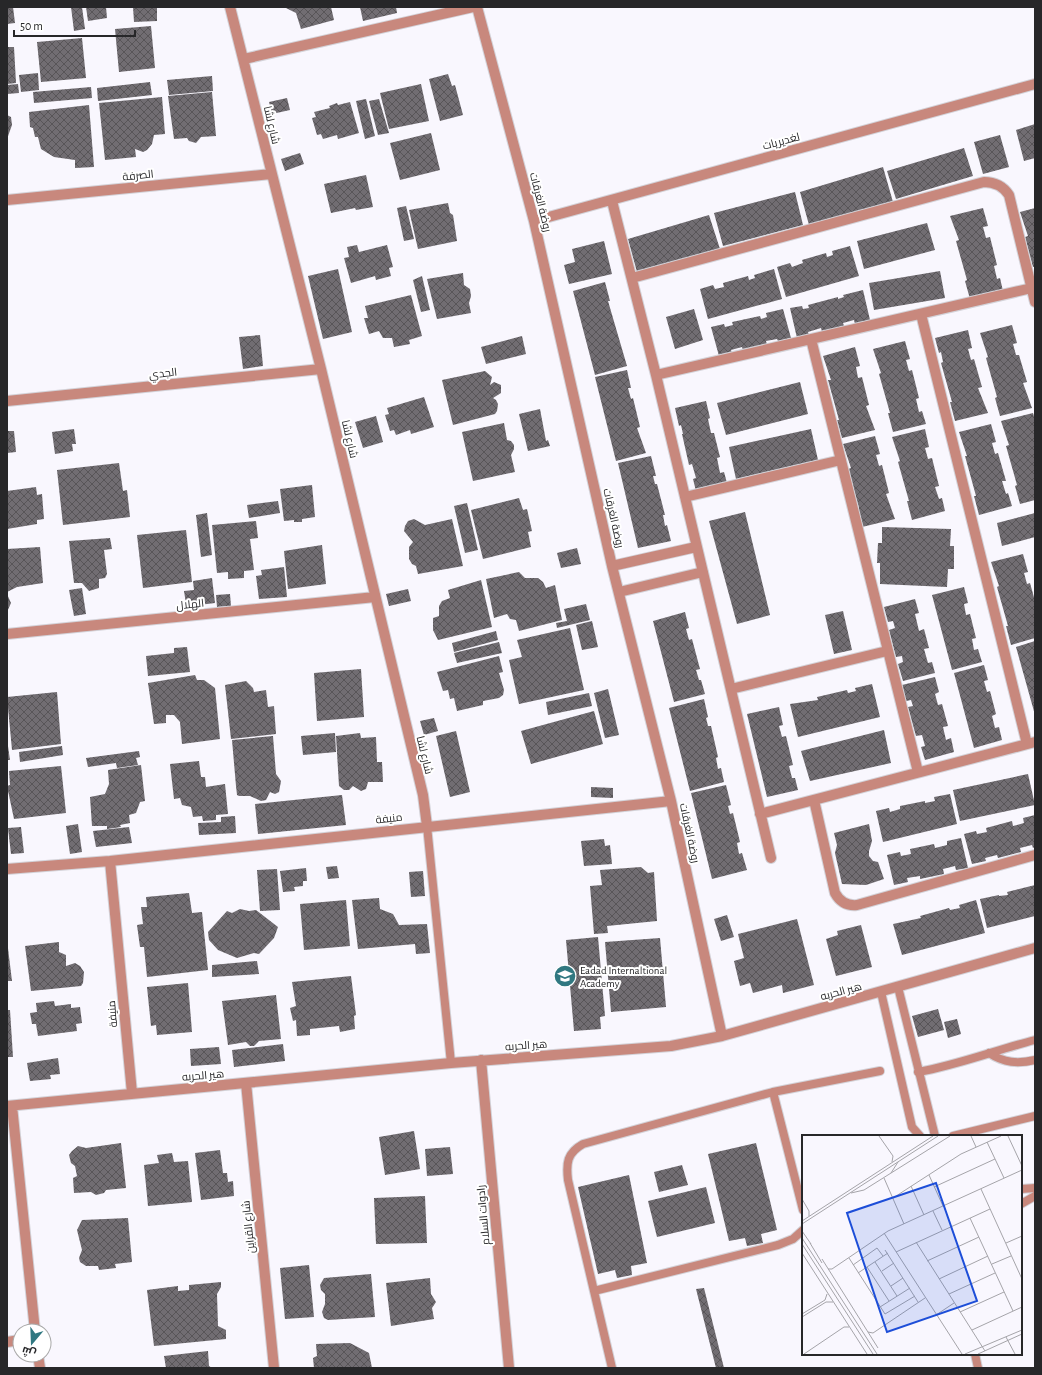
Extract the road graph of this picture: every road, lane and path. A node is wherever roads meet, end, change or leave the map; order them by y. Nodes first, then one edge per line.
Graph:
1 (230, 7) edge
2 (473, 7) edge
3 (477, 7) edge
4 (244, 59) junction
5 (1035, 84) edge
6 (271, 174) junction
7 (7, 200) edge
8 (612, 200) junction
9 (534, 221) junction
10 (632, 278) junction
11 (1032, 288) junction
12 (1035, 302) edge
13 (920, 314) junction
14 (811, 339) junction
15 (321, 368) junction
16 (656, 375) junction
17 (7, 401) edge
18 (841, 460) junction
19 (685, 497) junction
20 (696, 547) junction
21 (612, 566) junction
22 (703, 572) junction
23 (619, 592) junction
24 (375, 598) junction
25 (7, 634) edge
26 (887, 651) junction
27 (731, 689) junction
28 (1031, 743) edge
29 (918, 772) junction
30 (814, 800) junction
31 (671, 801) junction
32 (760, 814) junction
33 (427, 826) junction
34 (1035, 855) edge
35 (771, 858) dead end
36 (110, 860) junction
37 (7, 869) edge
38 (1035, 948) edge
39 (898, 988) junction
40 (881, 992) junction
41 (722, 1036) junction
42 (1035, 1040) edge
43 (989, 1053) junction
44 (481, 1060) junction
45 (1035, 1060) edge
46 (451, 1063) junction
47 (880, 1071) dead end
48 (918, 1072) junction
49 (246, 1083) junction
50 (773, 1092) junction
51 (132, 1093) junction
52 (10, 1106) edge
53 (1035, 1116) edge
54 (919, 1135) edge
55 (935, 1135) edge
56 (957, 1135) edge
57 (1035, 1188) edge
58 (1022, 1189) edge
59 (1035, 1196) edge
60 (1022, 1203) edge
61 (802, 1206) edge
62 (802, 1231) edge
63 (594, 1291) junction
64 (34, 1323) edge
65 (975, 1355) edge
66 (274, 1368) edge
67 (509, 1368) edge
68 (612, 1368) edge
69 (978, 1368) edge

1 - 4 street, شارع لشا
2 - 4 street
3 - 9 street, روضة الغرقات
4 - 6 street, شارع لشا
5 - 8 street, لغديريات
6 - 7 street, الصرفة
6 - 15 street, شارع لشا
8 - 9 street, لغديريات
8 - 10 street
9 - 21 street, روضة الغرقات
10 - 11 street
10 - 16 street
11 - 12 street
11 - 13 street
13 - 14 street
13 - 28 street
14 - 16 street
14 - 18 street
15 - 17 street, الجدي
15 - 24 street, شارع لشا
16 - 19 street
18 - 19 street
18 - 26 street
19 - 20 street
20 - 21 street
20 - 22 street
21 - 23 street, روضة الغرقات
22 - 23 street
22 - 27 street
23 - 31 street, روضة الغرقات
24 - 25 street, الهلال
24 - 33 street, شارع لشا
26 - 27 street
26 - 29 street
27 - 32 street
28 - 29 street
29 - 30 street
30 - 32 street
30 - 34 street
31 - 33 street, منيفة
31 - 41 street, روضة الغرقات
32 - 35 street
33 - 36 street, منيفة
33 - 46 lane
36 - 37 street, منيفة
36 - 51 street, منيفة
38 - 39 street, هير الحربه
39 - 40 street, هير الحربه
39 - 48 lane
40 - 41 street, هير الحربه
40 - 54 lane
41 - 44 street, هير الحربه
42 - 43 lane
43 - 45 lane
43 - 48 lane
44 - 46 street, هير الحربه
44 - 67 street, رادوات السلام
46 - 49 street, هير الحربه
47 - 50 lane
48 - 55 lane
49 - 51 street, هير الحربه
49 - 66 street, شارع القراين
50 - 61 lane
50 - 63 lane
51 - 52 street, هير الحربه
52 - 64 street
53 - 56 lane
57 - 58 lane
59 - 60 lane
62 - 63 lane
63 - 68 lane
65 - 69 lane

